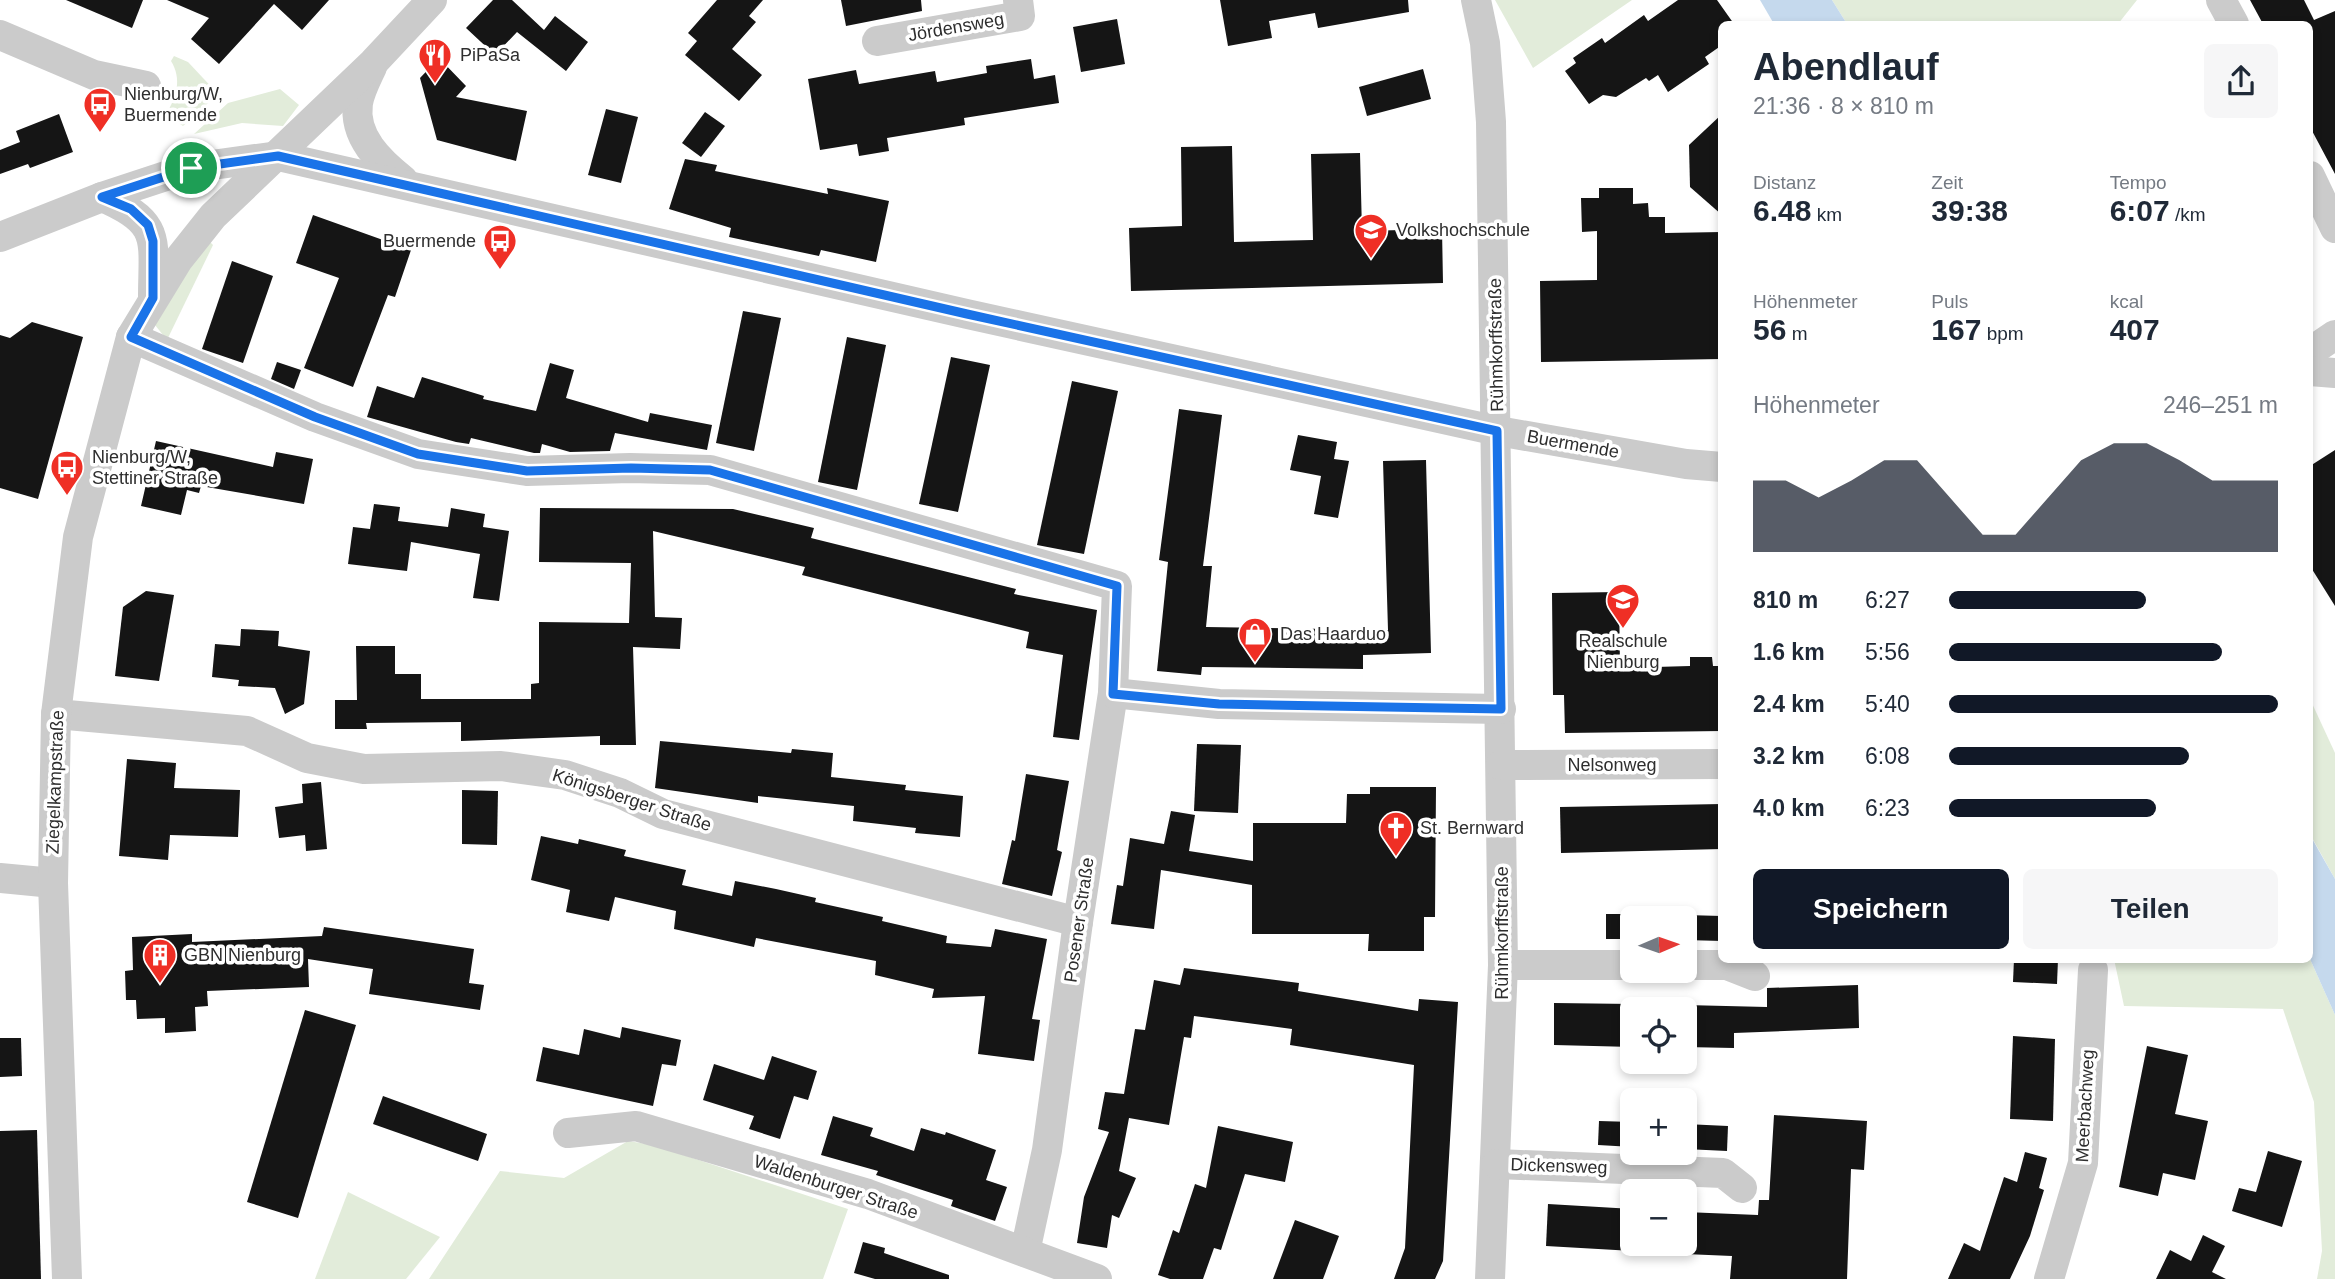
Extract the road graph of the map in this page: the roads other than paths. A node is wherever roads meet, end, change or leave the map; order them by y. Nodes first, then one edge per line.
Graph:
1 (432, 0) edge
2 (1018, 0) edge
3 (1476, 0) edge
4 (2221, 0) edge
5 (2232, 21) edge
6 (0, 36) edge
7 (877, 41) dead end
8 (373, 63) junction
9 (146, 86) dead end
10 (278, 156) junction
11 (2313, 182) edge
12 (409, 186) junction
13 (102, 197) junction
14 (2335, 228) edge
15 (0, 237) edge
16 (153, 298) junction
17 (2335, 335) edge
18 (131, 337) junction
19 (2313, 350) edge
20 (2313, 371) edge
21 (2335, 373) edge
22 (1497, 431) junction
23 (1718, 467) edge
24 (1113, 694) junction
25 (1501, 709) junction
26 (56, 715) junction
27 (1718, 764) edge
28 (1501, 765) junction
29 (0, 878) edge
30 (53, 883) junction
31 (1078, 922) junction
32 (1503, 965) junction
33 (1620, 965) edge
34 (1698, 965) edge
35 (2093, 970) dead end
36 (1755, 976) dead end
37 (568, 1133) dead end
38 (1497, 1164) junction
39 (1742, 1188) dead end
40 (1025, 1252) junction
41 (68, 1279) edge
42 (1097, 1279) edge
43 (1490, 1279) edge
44 (2049, 1279) edge

1 - 8 street, Ziegelkampstraße
2 - 7 street, Jördensweg
3 - 22 street, Rühmkorffstraße
4 - 5 street
6 - 9 street
8 - 10 street, Ziegelkampstraße
8 - 12 street
10 - 12 street, Buermende
10 - 13 street
10 - 16 street, Ziegelkampstraße
11 - 14 street
12 - 22 street, Buermende
13 - 15 street
13 - 16 street, Ziegelkampstraße
16 - 18 street, Ziegelkampstraße
17 - 19 street
18 - 24 street, Posener Straße
18 - 26 street, Ziegelkampstraße
20 - 21 street
22 - 23 street, Buermende
22 - 25 street, Rühmkorffstraße
24 - 25 street
24 - 31 street, Posener Straße
25 - 28 street, Rühmkorffstraße
26 - 30 street, Ziegelkampstraße
26 - 31 street, Königsberger Straße
27 - 28 street, Nelsonweg
28 - 32 street, Rühmkorffstraße
29 - 30 street
30 - 41 street, Ziegelkampstraße
31 - 40 street, Posener Straße
32 - 33 street
32 - 38 street, Rühmkorffstraße
34 - 36 street
35 - 44 street, Meerbachweg
37 - 40 street, Waldenburger Straße
38 - 39 street, Dickensweg
38 - 43 street, Rühmkorffstraße
40 - 42 street, Waldenburger Straße

